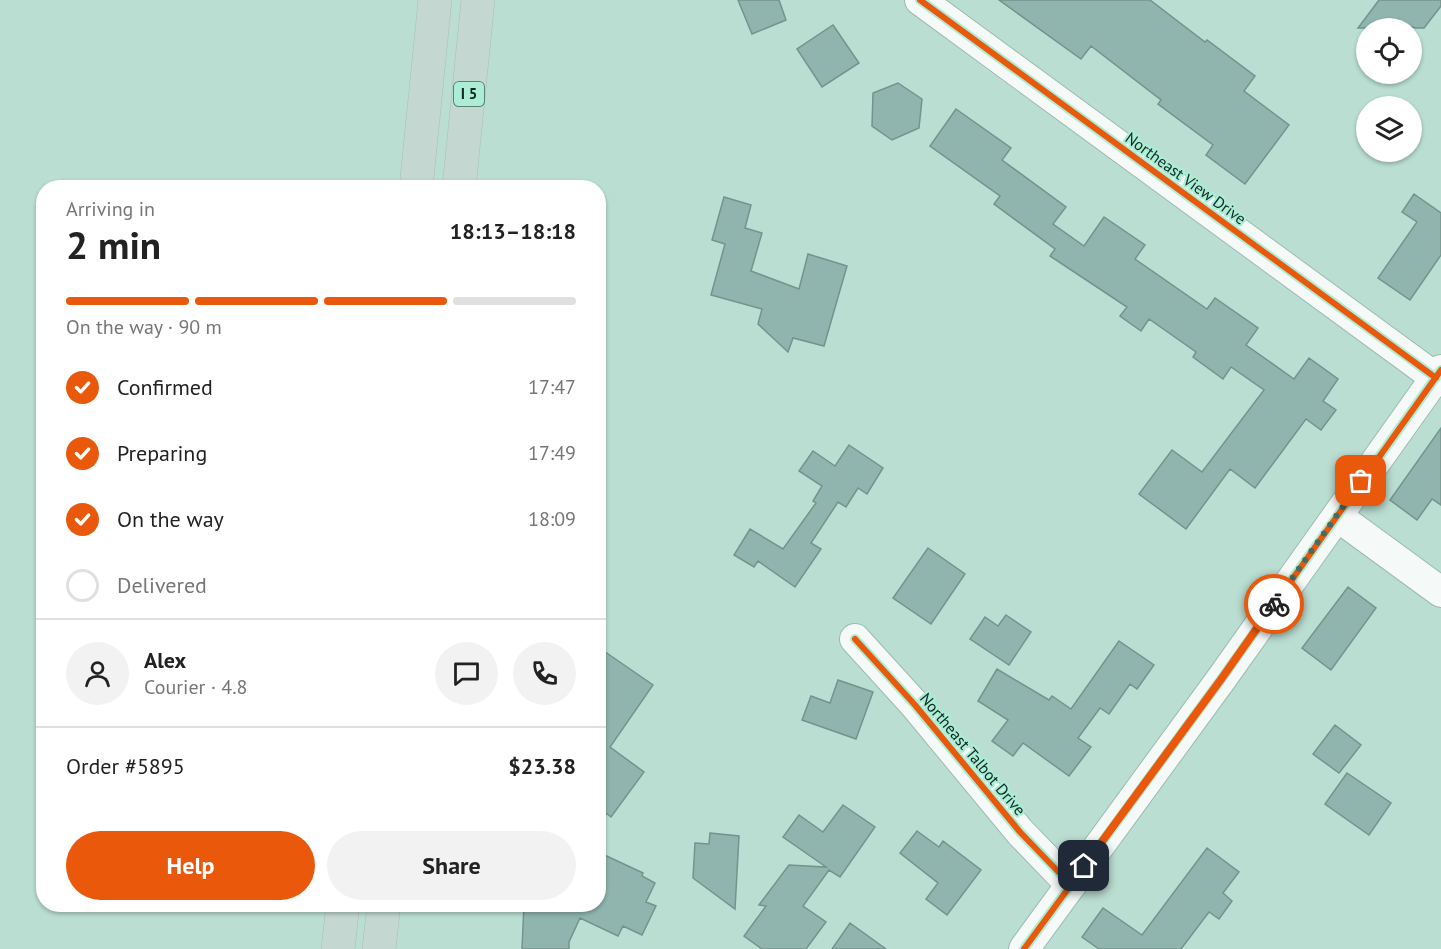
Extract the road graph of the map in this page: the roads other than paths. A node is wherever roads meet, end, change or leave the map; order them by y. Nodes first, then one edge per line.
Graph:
1 (435, 0) edge
2 (478, 0) edge
3 (920, 0) edge
4 (417, 180) edge
5 (460, 180) edge
6 (1438, 374) edge
7 (1337, 516) junction
8 (1441, 592) edge
9 (855, 639) dead end
10 (1071, 885) junction
11 (342, 912) edge
12 (383, 912) edge
13 (338, 949) edge
14 (379, 949) edge
15 (1024, 949) edge

1 - 4 highway
2 - 5 highway, I 5
3 - 6 street, Northeast View Drive
6 - 7 street
7 - 8 street
7 - 10 street
9 - 10 street, Northeast Talbot Drive
10 - 15 street
11 - 13 highway
12 - 14 highway

